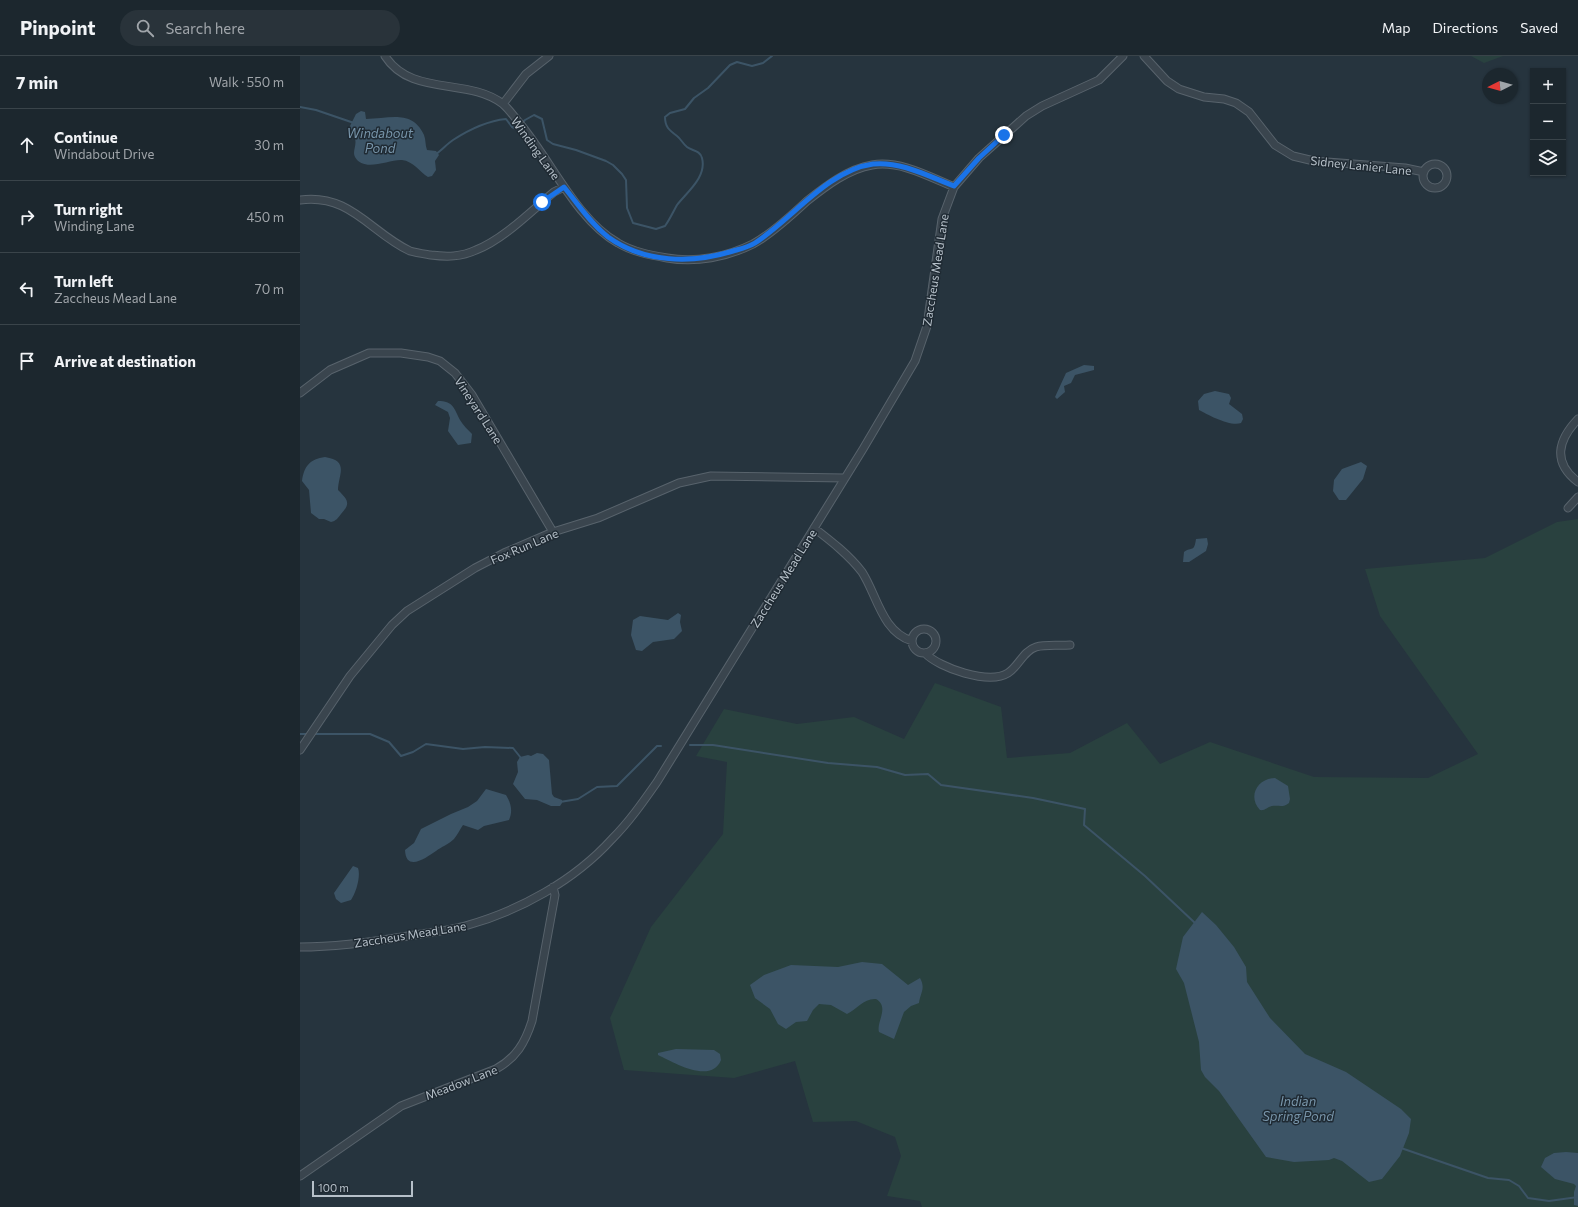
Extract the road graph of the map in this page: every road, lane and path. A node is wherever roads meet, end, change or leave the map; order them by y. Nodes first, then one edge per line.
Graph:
1 (385, 56) edge
2 (549, 56) edge
3 (1123, 56) edge
4 (1144, 56) edge
5 (503, 104) junction
6 (1424, 172) dead end
7 (954, 186) junction
8 (564, 187) junction
9 (300, 200) edge
10 (300, 393) edge
11 (1578, 419) edge
12 (845, 478) junction
13 (1578, 482) edge
14 (1578, 497) edge
15 (1568, 508) dead end
16 (814, 528) junction
17 (553, 532) junction
18 (912, 640) junction
19 (1070, 645) dead end
20 (925, 653) junction
21 (300, 750) edge
22 (553, 887) junction
23 (300, 947) edge
24 (300, 1176) edge

1 - 5 street, Winding Lane
2 - 5 street
3 - 7 street, Zaccheus Mead Lane
4 - 6 street, Sidney Lanier Lane
5 - 8 street, Winding Lane
7 - 8 street, Winding Lane
7 - 12 street, Zaccheus Mead Lane
8 - 9 street
10 - 17 street, Vineyard Lane
11 - 13 street
12 - 16 street, Zaccheus Mead Lane
12 - 17 street, Fox Run Lane
14 - 15 street
16 - 18 street
16 - 22 street, Zaccheus Mead Lane
17 - 21 street, Fox Run Lane
18 - 20 street
18 - 20 street
19 - 20 street
22 - 23 street, Zaccheus Mead Lane
22 - 24 street, Meadow Lane

